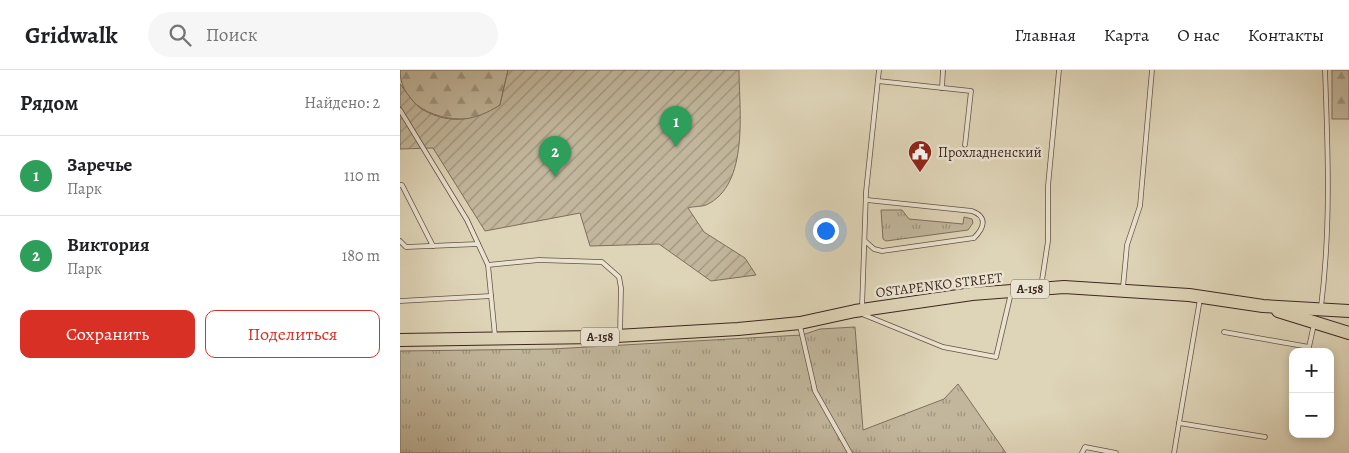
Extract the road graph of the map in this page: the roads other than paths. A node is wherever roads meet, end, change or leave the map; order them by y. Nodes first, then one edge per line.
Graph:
1 (879, 70) edge
2 (943, 70) edge
3 (1058, 70) edge
4 (1152, 70) edge
5 (1325, 70) edge
6 (878, 81) junction
7 (942, 88) junction
8 (400, 110) edge
9 (965, 145) dead end
10 (400, 185) edge
11 (867, 200) junction
12 (400, 241) edge
13 (865, 241) junction
14 (478, 244) junction
15 (433, 246) junction
16 (488, 265) junction
17 (1040, 289) junction
18 (1011, 291) junction
19 (1123, 291) junction
20 (491, 296) junction
21 (1200, 297) junction
22 (400, 301) edge
23 (1263, 306) junction
24 (1321, 308) junction
25 (1343, 310) edge
26 (858, 311) junction
27 (800, 323) junction
28 (1314, 323) junction
29 (1224, 332) dead end
30 (1349, 333) edge
31 (620, 336) junction
32 (495, 338) junction
33 (400, 340) edge
34 (1179, 423) junction
35 (1264, 437) dead end
36 (850, 453) edge
37 (1082, 453) edge
38 (1116, 453) edge
39 (1174, 453) edge

1 - 6 lane
2 - 7 lane
3 - 17 lane
4 - 19 lane
5 - 24 lane
6 - 7 lane
6 - 11 lane
7 - 9 lane
8 - 14 lane
10 - 15 lane
11 - 13 lane
11 - 13 lane
12 - 15 lane
13 - 26 lane
14 - 15 lane
14 - 16 lane
16 - 20 lane
16 - 31 lane
17 - 18 main road, OSTAPENKO STREET / А-158
17 - 19 main road, OSTAPENKO STREET / А-158
18 - 26 main road, OSTAPENKO STREET / А-158
18 - 26 lane
19 - 21 main road, OSTAPENKO STREET / А-158
20 - 22 lane
20 - 32 lane
21 - 23 main road, OSTAPENKO STREET / А-158
21 - 34 lane
23 - 24 main road, OSTAPENKO STREET / А-158
23 - 28 main road, OSTAPENKO STREET / А-158
24 - 25 main road, OSTAPENKO STREET / А-158
26 - 27 main road, OSTAPENKO STREET / А-158
27 - 31 main road, А-158
27 - 36 lane
28 - 29 lane
28 - 30 main road, OSTAPENKO STREET / А-158
31 - 32 main road, А-158
32 - 33 main road, А-158
34 - 35 lane
34 - 39 lane
37 - 38 lane

